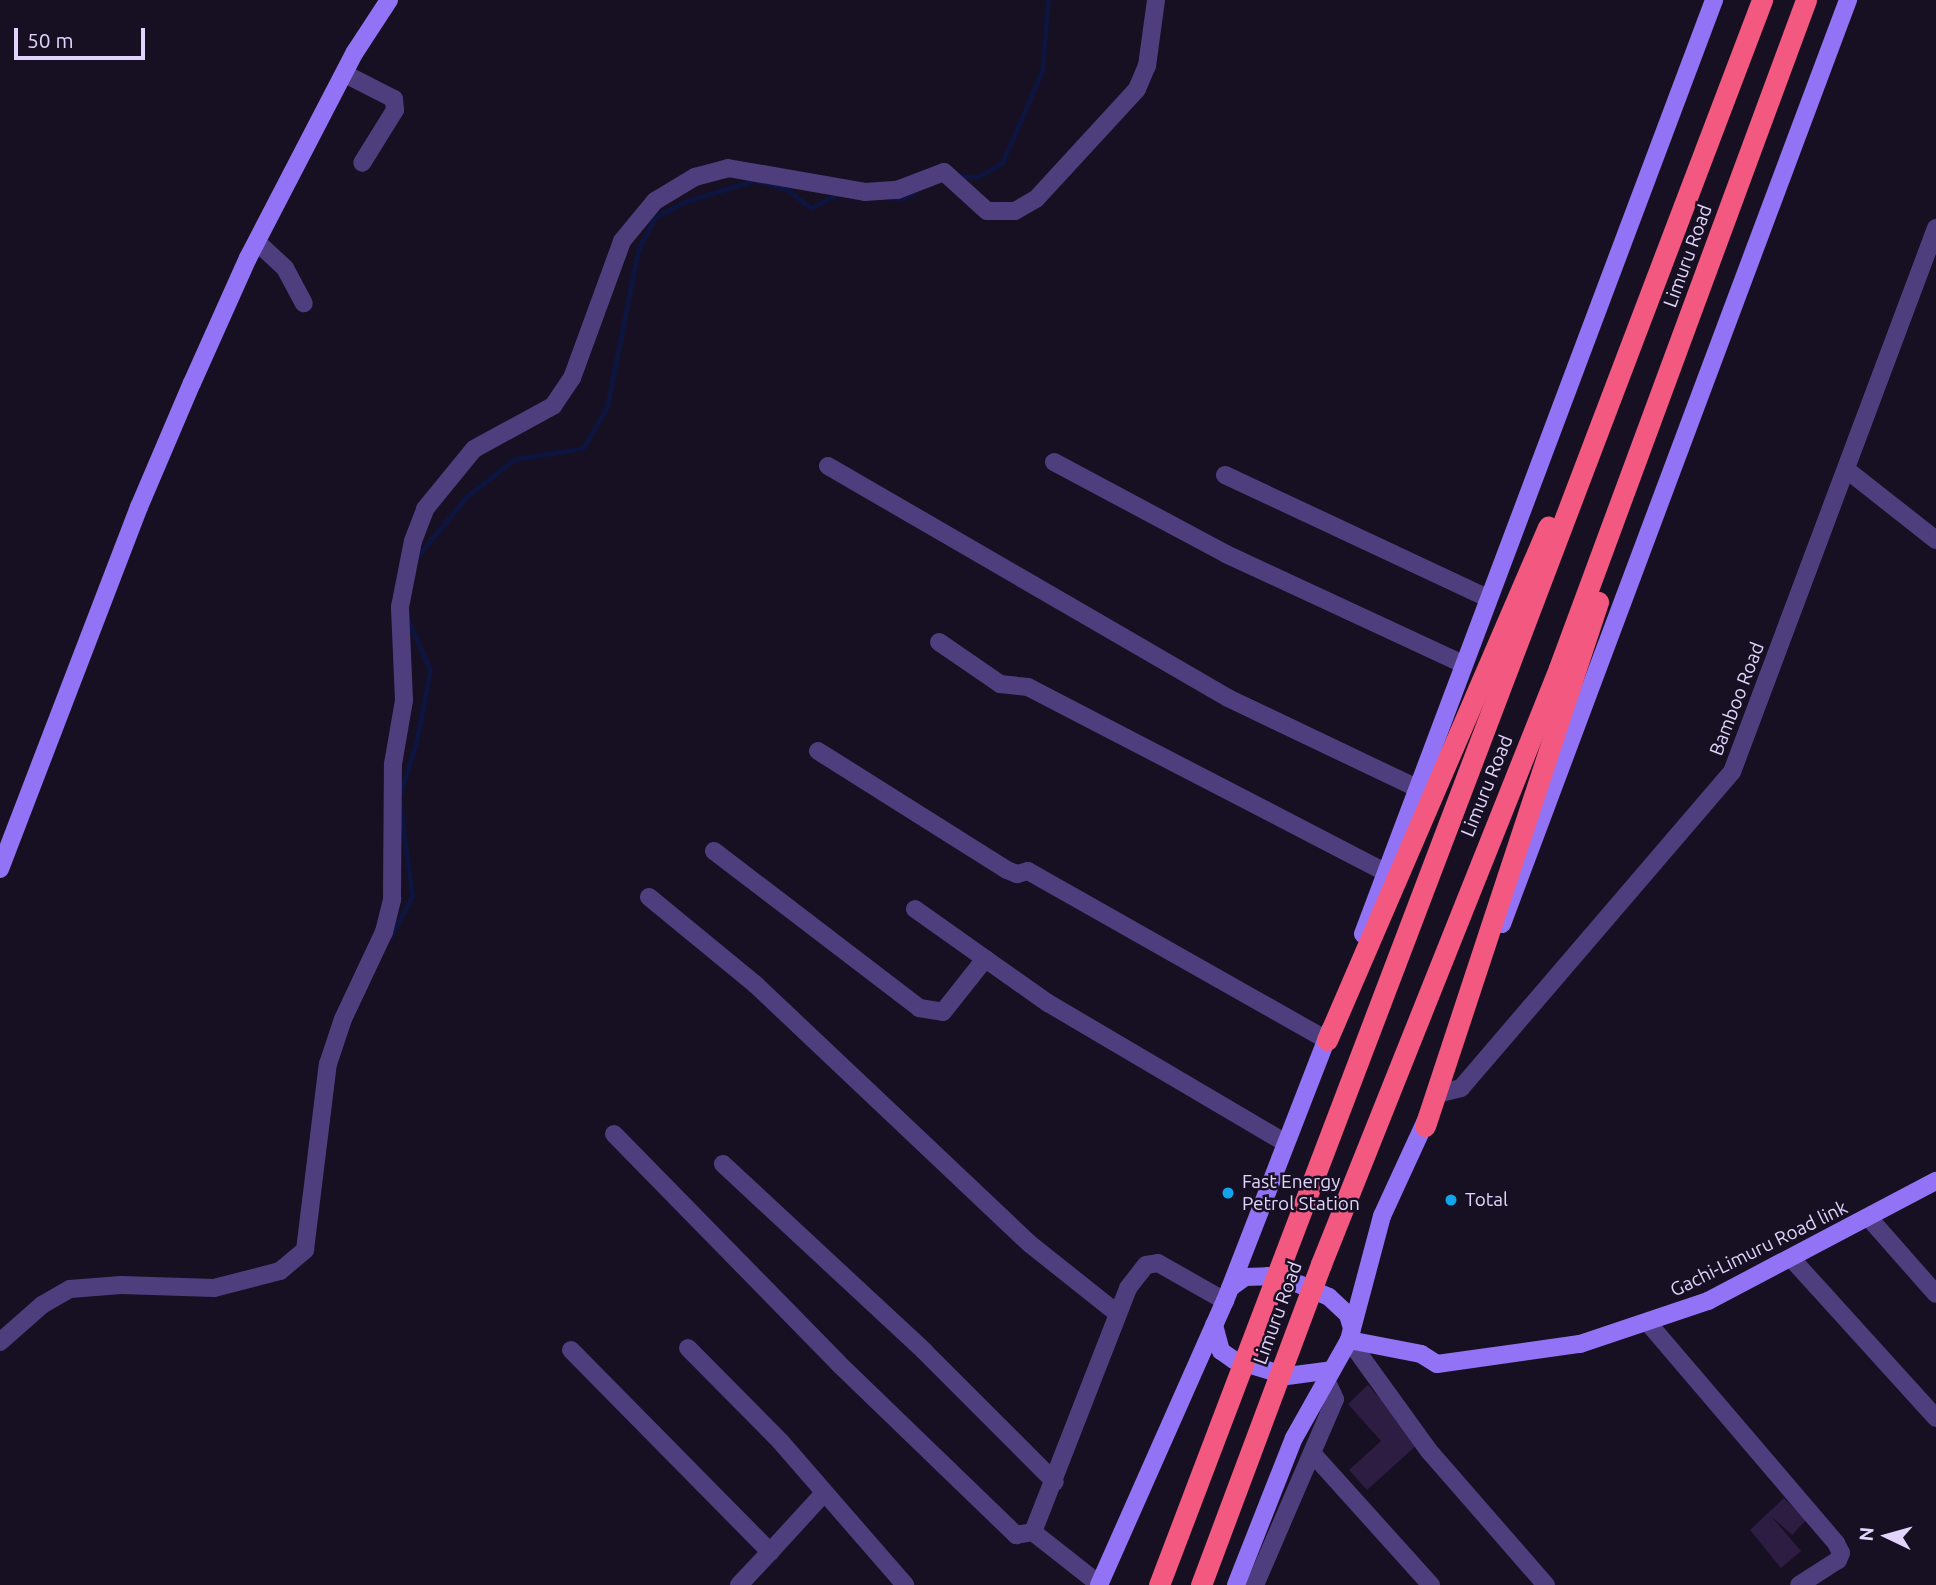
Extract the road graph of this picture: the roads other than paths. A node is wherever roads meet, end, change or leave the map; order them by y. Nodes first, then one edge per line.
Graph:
1 (389, 0) edge
2 (1156, 0) edge
3 (1714, 0) edge
4 (1762, 0) edge
5 (1806, 0) edge
6 (1848, 0) edge
7 (345, 74) junction
8 (362, 163) dead end
9 (1936, 228) edge
10 (257, 242) junction
11 (1663, 261) junction
12 (1710, 264) junction
13 (304, 303) dead end
14 (1054, 463) dead end
15 (828, 466) dead end
16 (1847, 470) junction
17 (1225, 475) dead end
18 (1936, 540) edge
19 (1487, 598) junction
20 (939, 642) dead end
21 (1463, 664) junction
22 (818, 751) dead end
23 (1417, 788) junction
24 (714, 851) dead end
25 (0, 869) edge
26 (1385, 872) junction
27 (649, 897) dead end
28 (915, 909) dead end
29 (985, 959) junction
30 (1326, 1040) junction
31 (1437, 1094) junction
32 (1424, 1126) junction
33 (614, 1134) dead end
34 (1284, 1142) junction
35 (723, 1164) dead end
36 (1936, 1181) edge
37 (1869, 1218) junction
38 (1791, 1258) junction
39 (1227, 1294) junction
40 (1936, 1294) edge
41 (1118, 1314) junction
42 (1649, 1324) junction
43 (1214, 1325) junction
44 (1350, 1334) junction
45 (0, 1342) edge
46 (688, 1348) dead end
47 (571, 1350) dead end
48 (1329, 1375) junction
49 (1936, 1418) edge
50 (1312, 1453) junction
51 (1055, 1482) junction
52 (824, 1493) junction
53 (1033, 1532) junction
54 (770, 1552) junction
55 (1099, 1584) edge
56 (739, 1585) edge
57 (905, 1585) edge
58 (1159, 1585) edge
59 (1201, 1585) edge
60 (1236, 1585) edge
61 (1255, 1585) edge
62 (1431, 1585) edge
63 (1546, 1585) edge
64 (1800, 1585) edge

1 - 7 street
2 - 45 street
3 - 19 street
4 - 11 highway, Limuru Road
5 - 12 highway, Limuru Road
6 - 31 street
7 - 8 street
7 - 10 street
9 - 16 street, Bamboo Road
10 - 13 street
10 - 25 street
11 - 30 highway
11 - 58 highway, Limuru Road
12 - 32 highway
12 - 59 highway, Limuru Road
14 - 21 street
15 - 23 street
16 - 18 street
16 - 31 street, Bamboo Road
17 - 19 street
19 - 21 street
20 - 26 street
21 - 23 street
22 - 30 street
23 - 26 street
24 - 29 street
26 - 30 street
27 - 41 street
28 - 29 street
29 - 34 street
30 - 34 street
31 - 32 street
32 - 44 street
33 - 53 street
34 - 39 street
35 - 51 street
36 - 37 street, Gachi-Limuru Road link
37 - 38 street, Gachi-Limuru Road link
37 - 40 street
38 - 42 street, Gachi-Limuru Road link
38 - 49 street
39 - 41 street
39 - 43 street
39 - 44 street
41 - 51 street
42 - 44 street, Gachi-Limuru Road link
42 - 64 street
43 - 48 street
43 - 55 street
44 - 48 street
44 - 63 street
46 - 52 street
47 - 54 street
48 - 50 street
48 - 60 street
50 - 61 street
50 - 62 street
51 - 53 street
52 - 54 street
52 - 57 street
53 - 55 street
54 - 56 street

